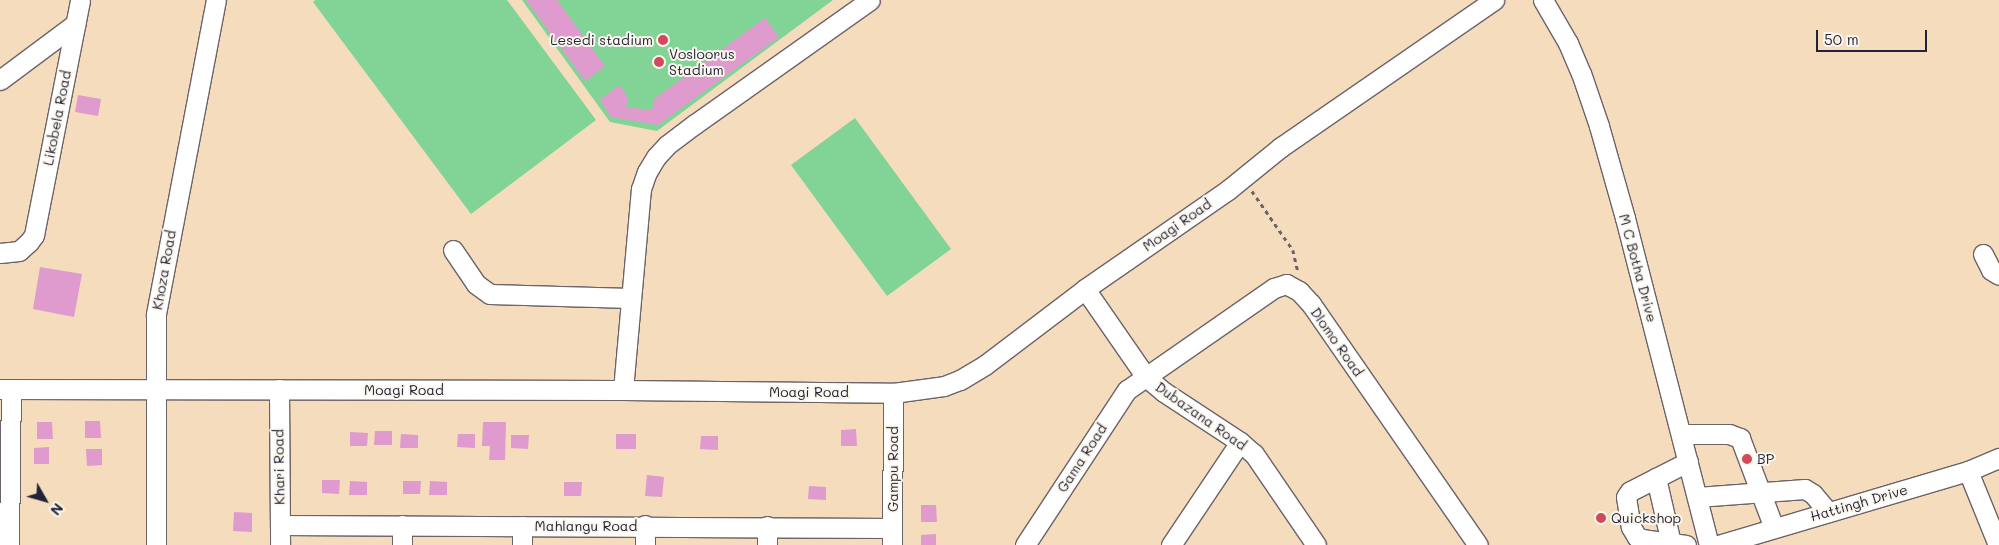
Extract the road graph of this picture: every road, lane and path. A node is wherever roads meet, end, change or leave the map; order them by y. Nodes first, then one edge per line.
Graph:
1 (80, 0) edge
2 (216, 0) edge
3 (870, 0) edge
4 (1494, 0) edge
5 (1543, 0) edge
6 (76, 24) junction
7 (0, 80) edge
8 (1242, 177) junction
9 (453, 250) dead end
10 (0, 253) edge
11 (1984, 254) dead end
12 (1999, 275) edge
13 (1085, 289) junction
14 (1299, 291) junction
15 (631, 298) junction
16 (1146, 377) junction
17 (156, 389) junction
18 (279, 389) junction
19 (6, 390) edge
20 (623, 390) junction
21 (893, 393) junction
22 (1680, 434) junction
23 (1240, 442) junction
24 (1999, 458) edge
25 (1688, 462) junction
26 (1968, 471) junction
27 (1656, 478) junction
28 (1761, 492) junction
29 (1697, 497) junction
30 (1828, 512) junction
31 (4, 521) edge
32 (280, 525) junction
33 (402, 525) junction
34 (522, 526) junction
35 (645, 526) junction
36 (767, 526) junction
37 (1774, 528) junction
38 (892, 537) edge
39 (1679, 544) edge
40 (9, 545) edge
41 (156, 545) edge
42 (280, 545) edge
43 (402, 545) edge
44 (522, 545) edge
45 (645, 545) edge
46 (767, 545) edge
47 (1025, 545) edge
48 (1171, 545) edge
49 (1316, 545) edge
50 (1478, 545) edge
51 (1709, 545) edge
52 (1718, 545) edge
53 (1998, 545) edge

1 - 6 street, Likobela Road
2 - 17 street, Khoza Road
3 - 15 street
4 - 8 street, Moagi Road
5 - 22 street, M C Botha Drive
6 - 7 street
6 - 10 street, Likobela Road
8 - 13 street, Moagi Road
8 - 14 path
9 - 15 street
11 - 12 street
13 - 16 street, Dubazana Road
13 - 21 street, Moagi Road
14 - 16 street
14 - 50 street, Dlomo Road
15 - 20 street
16 - 23 street, Dubazana Road
16 - 47 street, Gama Road
17 - 18 street, Moagi Road
17 - 19 street, Moagi Road
17 - 41 street, Khoza Road
18 - 20 street, Moagi Road
18 - 32 street, Khari Road
19 - 31 street
20 - 21 street, Moagi Road
21 - 38 street, Gampu Road
22 - 25 street, M C Botha Drive
22 - 28 street
23 - 48 street
23 - 49 street, Dubazana Road
24 - 26 street, Hattingh Drive
25 - 27 street
25 - 29 street, M C Botha Drive
26 - 30 street, Hattingh Drive
26 - 53 street
27 - 39 street
27 - 39 street
28 - 29 street
28 - 30 street
28 - 37 street
29 - 51 street, M C Botha Drive
30 - 37 street, Hattingh Drive
31 - 40 street
32 - 33 street, Mahlangu Road
32 - 42 street, Khari Road
33 - 34 street, Mahlangu Road
33 - 43 street
34 - 35 street, Mahlangu Road
34 - 44 street
35 - 36 street, Mahlangu Road
35 - 45 street
36 - 38 street, Mahlangu Road
36 - 46 street
37 - 52 street, Hattingh Drive

